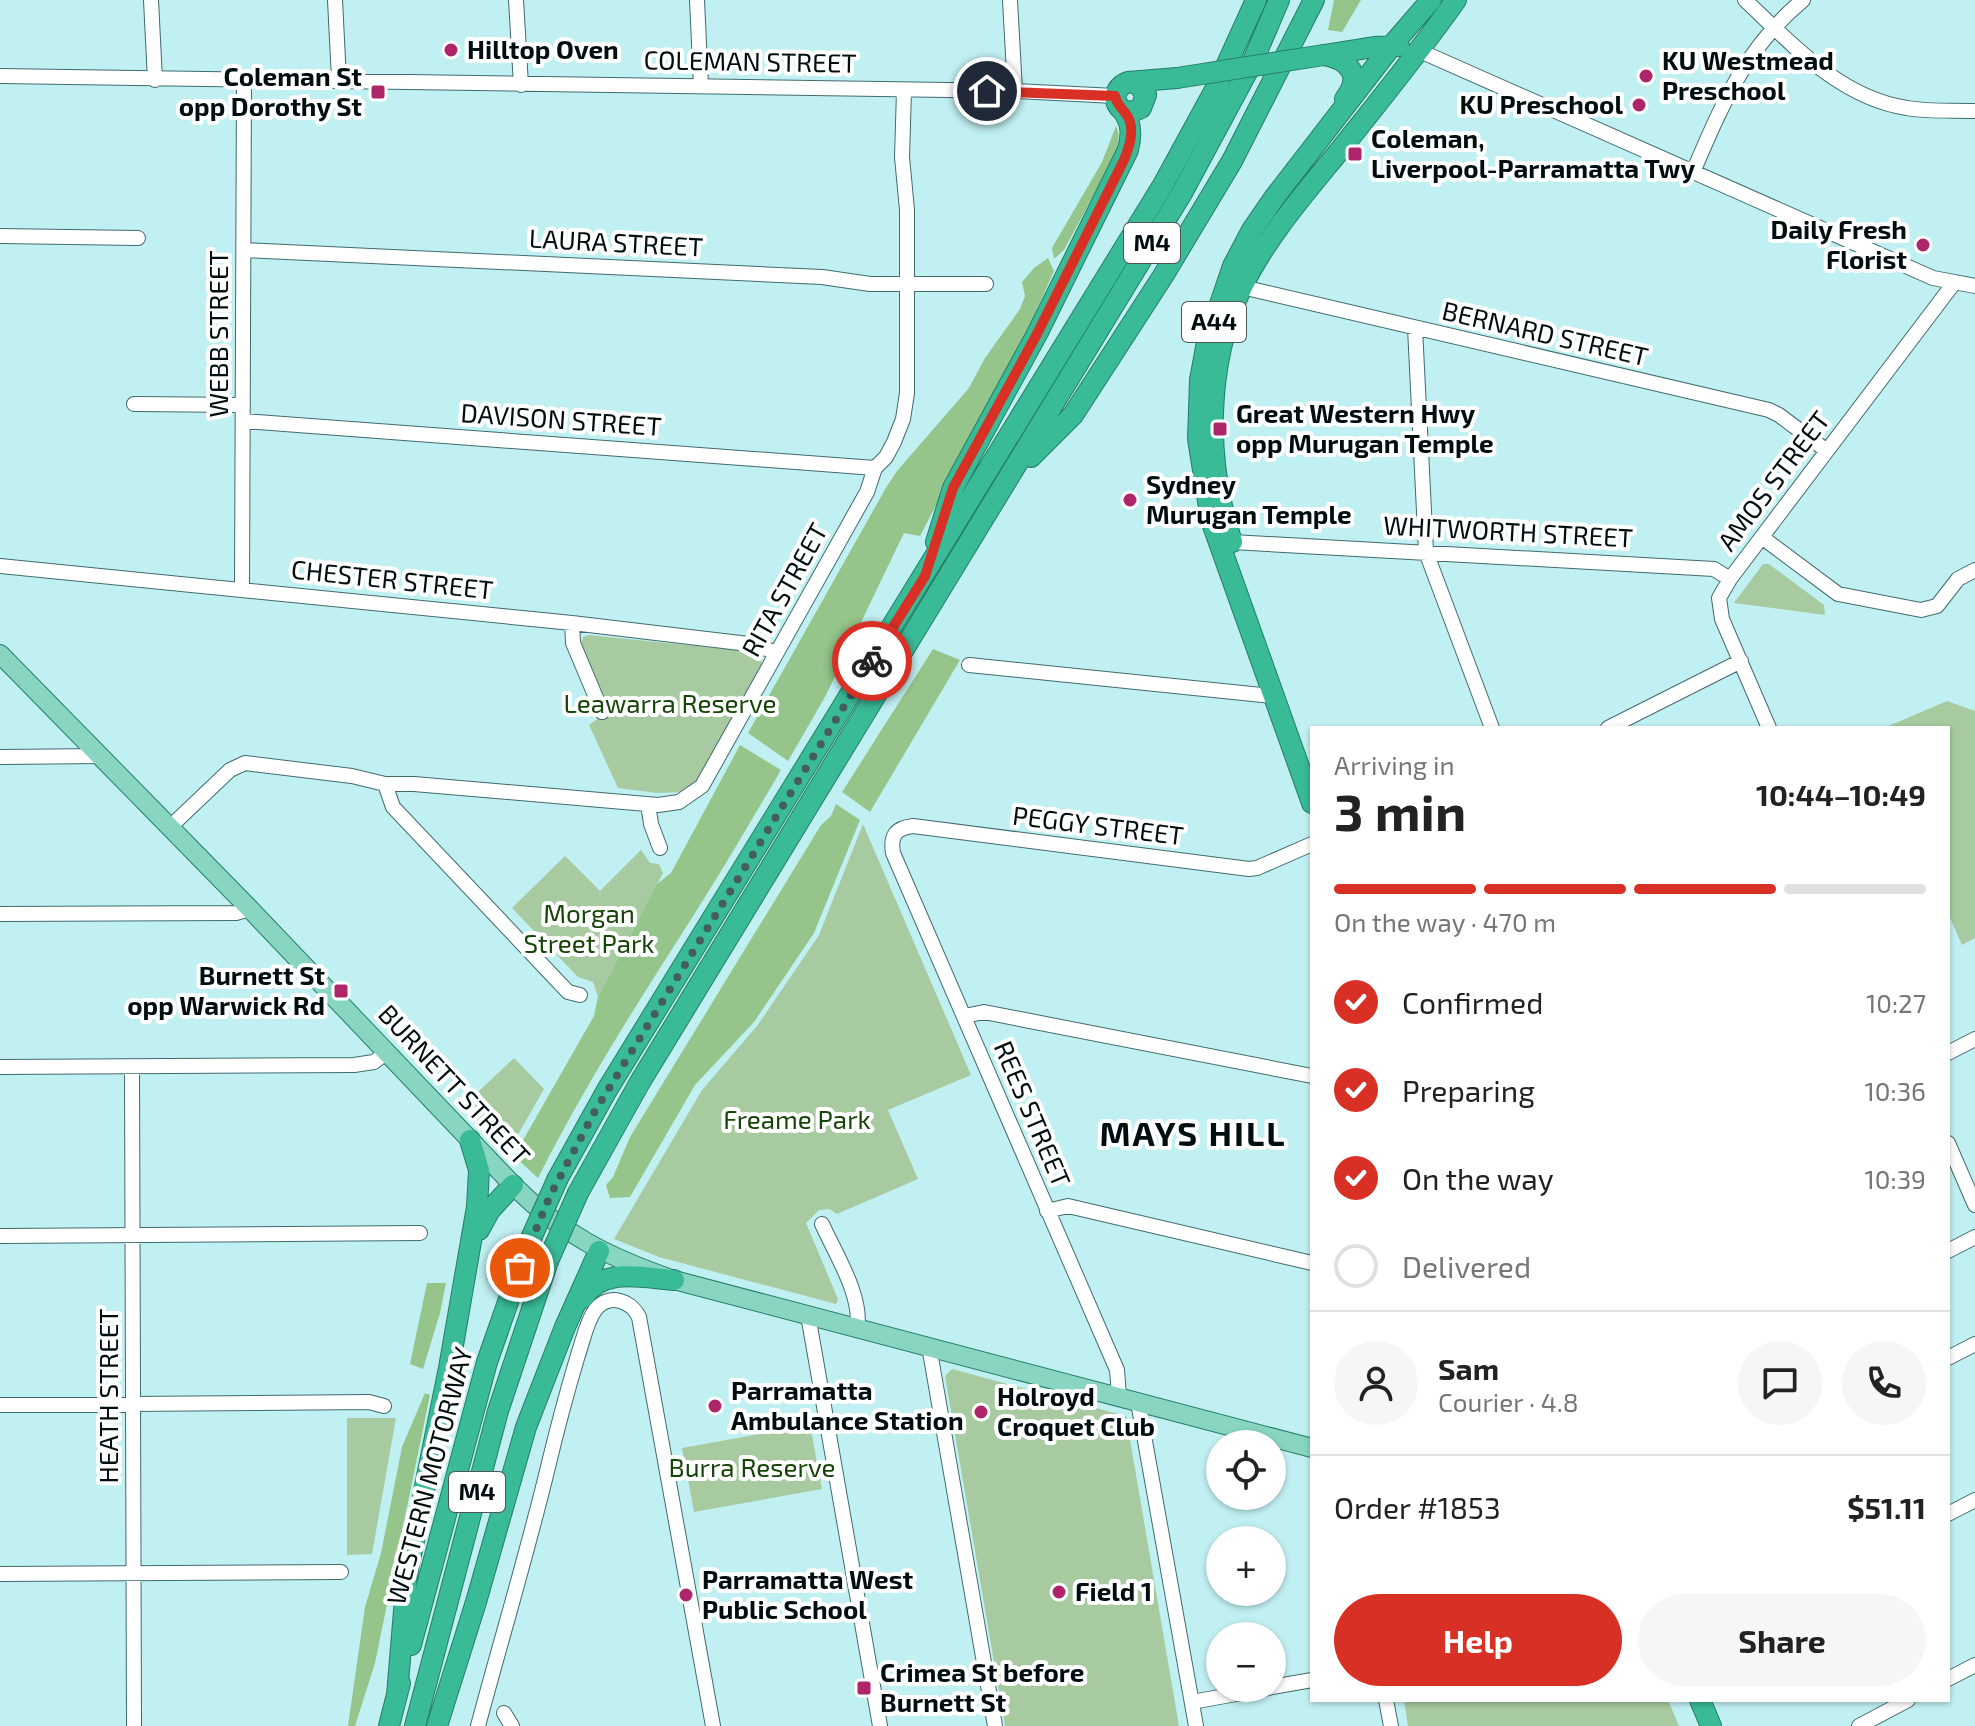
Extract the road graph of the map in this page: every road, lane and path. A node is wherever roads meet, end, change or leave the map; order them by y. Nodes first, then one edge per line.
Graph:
1 (151, 0) edge
2 (335, 0) edge
3 (516, 0) edge
4 (697, 0) edge
5 (1010, 0) edge
6 (1256, 0) edge
7 (1279, 0) edge
8 (1314, 0) edge
9 (1431, 0) edge
10 (1456, 0) edge
11 (1745, 0) edge
12 (1803, 0) edge
13 (1774, 27) junction
14 (1393, 44) junction
15 (1420, 51) junction
16 (1324, 55) junction
17 (0, 76) edge
18 (1177, 78) junction
19 (155, 80) junction
20 (244, 80) junction
21 (339, 80) junction
22 (521, 85) junction
23 (701, 86) junction
24 (904, 91) junction
25 (1015, 91) junction
26 (1122, 96) junction
27 (1975, 111) edge
28 (1329, 128) junction
29 (1693, 172) junction
30 (0, 236) edge
31 (138, 238) dead end
32 (244, 250) junction
33 (908, 283) junction
34 (1954, 283) junction
35 (986, 284) dead end
36 (1975, 286) edge
37 (1242, 287) junction
38 (1415, 328) junction
39 (243, 405) junction
40 (134, 421) dead end
41 (243, 421) junction
42 (1827, 451) junction
43 (875, 468) junction
44 (1009, 478) junction
45 (1763, 538) junction
46 (1232, 542) junction
47 (1426, 552) junction
48 (0, 566) edge
49 (1975, 570) edge
50 (925, 576) junction
51 (1730, 579) junction
52 (242, 589) junction
53 (572, 623) junction
54 (776, 653) junction
55 (0, 654) edge
56 (1741, 661) junction
57 (969, 665) dead end
58 (1272, 696) junction
59 (602, 712) dead end
60 (1491, 726) edge
61 (1612, 726) edge
62 (1768, 726) edge
63 (102, 756) junction
64 (0, 757) edge
65 (1310, 762) edge
66 (385, 784) junction
67 (1310, 798) edge
68 (648, 804) junction
69 (170, 827) junction
70 (1310, 845) edge
71 (660, 848) dead end
72 (893, 853) joint
73 (250, 909) junction
74 (0, 914) edge
75 (580, 995) dead end
76 (964, 1016) junction
77 (1975, 1039) edge
78 (387, 1052) junction
79 (1950, 1052) edge
80 (132, 1066) junction
81 (0, 1067) edge
82 (1310, 1076) edge
83 (470, 1140) junction
84 (1950, 1148) edge
85 (513, 1185) junction
86 (1975, 1205) edge
87 (1047, 1211) junction
88 (822, 1224) dead end
89 (420, 1233) dead end
90 (132, 1234) junction
91 (0, 1236) edge
92 (1975, 1237) edge
93 (472, 1245) junction
94 (1950, 1250) edge
95 (599, 1251) junction
96 (1310, 1263) edge
97 (674, 1280) junction
98 (808, 1315) junction
99 (565, 1327) junction
100 (857, 1328) junction
101 (1975, 1344) edge
102 (929, 1346) junction
103 (1950, 1357) edge
104 (1119, 1396) junction
105 (1138, 1402) junction
106 (133, 1404) junction
107 (0, 1405) edge
108 (384, 1406) dead end
109 (1310, 1447) edge
110 (1975, 1500) edge
111 (1950, 1513) edge
112 (341, 1572) dead end
113 (134, 1573) junction
114 (0, 1574) edge
115 (1975, 1665) edge
116 (1950, 1678) edge
117 (1310, 1680) edge
118 (1286, 1685) edge
119 (397, 1695) junction
120 (1206, 1699) edge
121 (1192, 1702) junction
122 (1386, 1702) edge
123 (1687, 1702) edge
124 (1701, 1702) edge
125 (1904, 1702) edge
126 (134, 1726) edge
127 (389, 1726) edge
128 (415, 1726) edge
129 (437, 1726) edge
130 (478, 1726) edge
131 (713, 1726) edge
132 (880, 1726) edge
133 (995, 1726) edge
134 (1196, 1726) edge
135 (1391, 1726) edge
136 (1697, 1726) edge
137 (1711, 1726) edge
138 (1859, 1726) edge

1 - 19 street
2 - 21 street
3 - 22 street
4 - 23 street
5 - 25 street
6 - 50 highway, WESTERN MOTORWAY / M4
7 - 44 highway, WESTERN MOTORWAY / M4
8 - 44 highway, M4
9 - 14 highway, A44
10 - 15 highway, A44
11 - 13 street
12 - 13 street
13 - 27 street
13 - 29 street
14 - 15 highway, COLEMAN STREET
14 - 16 highway, COLEMAN STREET
14 - 28 highway, A44
15 - 29 street
15 - 37 highway, A44
16 - 18 highway, COLEMAN STREET, bridge
16 - 28 highway
17 - 19 street, COLEMAN STREET
18 - 26 highway, COLEMAN STREET
18 - 26 highway, COLEMAN STREET
19 - 20 street, COLEMAN STREET
20 - 21 street, COLEMAN STREET
20 - 32 street, WEBB STREET
21 - 22 street, COLEMAN STREET
22 - 23 street, COLEMAN STREET
23 - 24 street, COLEMAN STREET
24 - 25 street, COLEMAN STREET
24 - 33 street, RITA STREET
25 - 26 street, COLEMAN STREET
26 - 50 highway, M4
28 - 58 highway, A44
29 - 34 street
30 - 31 street
32 - 33 street, LAURA STREET
32 - 39 street, WEBB STREET
33 - 35 street, LAURA STREET
33 - 43 street, RITA STREET
34 - 36 street
34 - 42 street, AMOS STREET
37 - 38 street, BERNARD STREET
37 - 46 highway, A44
38 - 42 street, BERNARD STREET
38 - 47 street
39 - 40 street
39 - 41 street, WEBB STREET
41 - 43 street, DAVISON STREET
41 - 52 street, WEBB STREET
42 - 45 street, AMOS STREET
43 - 54 street, RITA STREET
44 - 128 highway, WESTERN MOTORWAY / M4, bridge
45 - 49 street
45 - 51 street, AMOS STREET
46 - 47 street, WHITWORTH STREET
46 - 65 highway, A44
47 - 51 street, WHITWORTH STREET
47 - 60 street
48 - 52 street, CHESTER STREET
50 - 119 highway, WESTERN MOTORWAY / M4, bridge
51 - 56 street, AMOS STREET
52 - 53 street, CHESTER STREET
53 - 54 street, CHESTER STREET
53 - 59 street
54 - 68 street, RITA STREET
55 - 63 main road, BURNETT STREET
56 - 61 street
56 - 62 street, AMOS STREET
57 - 58 street
58 - 67 highway, A44
63 - 64 street
63 - 69 main road, BURNETT STREET
66 - 68 street, RITA STREET
66 - 69 street, RITA STREET
66 - 75 street
68 - 71 street
69 - 73 main road, BURNETT STREET
70 - 72 street, PEGGY STREET
72 - 76 street, REES STREET
73 - 74 street
73 - 78 main road, BURNETT STREET
76 - 82 street
76 - 87 street, REES STREET
77 - 79 street
78 - 80 street
78 - 83 main road, BURNETT STREET
80 - 81 street
80 - 90 street, HEATH STREET
83 - 85 main road, BURNETT STREET
83 - 93 highway, M4
84 - 86 street
85 - 93 highway, M4
85 - 95 main road, BURNETT STREET
87 - 96 street
87 - 104 street, REES STREET
88 - 100 street
89 - 90 street
90 - 91 street
90 - 106 street, HEATH STREET
92 - 94 street
93 - 119 highway, M4
95 - 97 main road, BURNETT STREET
95 - 99 highway
97 - 98 main road, BURNETT STREET
97 - 99 highway
98 - 100 main road, BURNETT STREET
98 - 132 street
99 - 129 highway
100 - 102 main road, BURNETT STREET
101 - 103 street
102 - 104 main road, BURNETT STREET
102 - 133 street
104 - 105 main road, BURNETT STREET
105 - 109 main road, BURNETT STREET
105 - 121 street
106 - 107 street
106 - 108 street
106 - 113 street, HEATH STREET
110 - 111 street
112 - 113 street
113 - 114 street
113 - 126 street, HEATH STREET
115 - 116 street
117 - 118 street
119 - 127 highway, WESTERN MOTORWAY / M4
120 - 121 street
121 - 134 street
122 - 135 street
123 - 136 highway
124 - 137 highway
125 - 138 street
130 - 131 street

